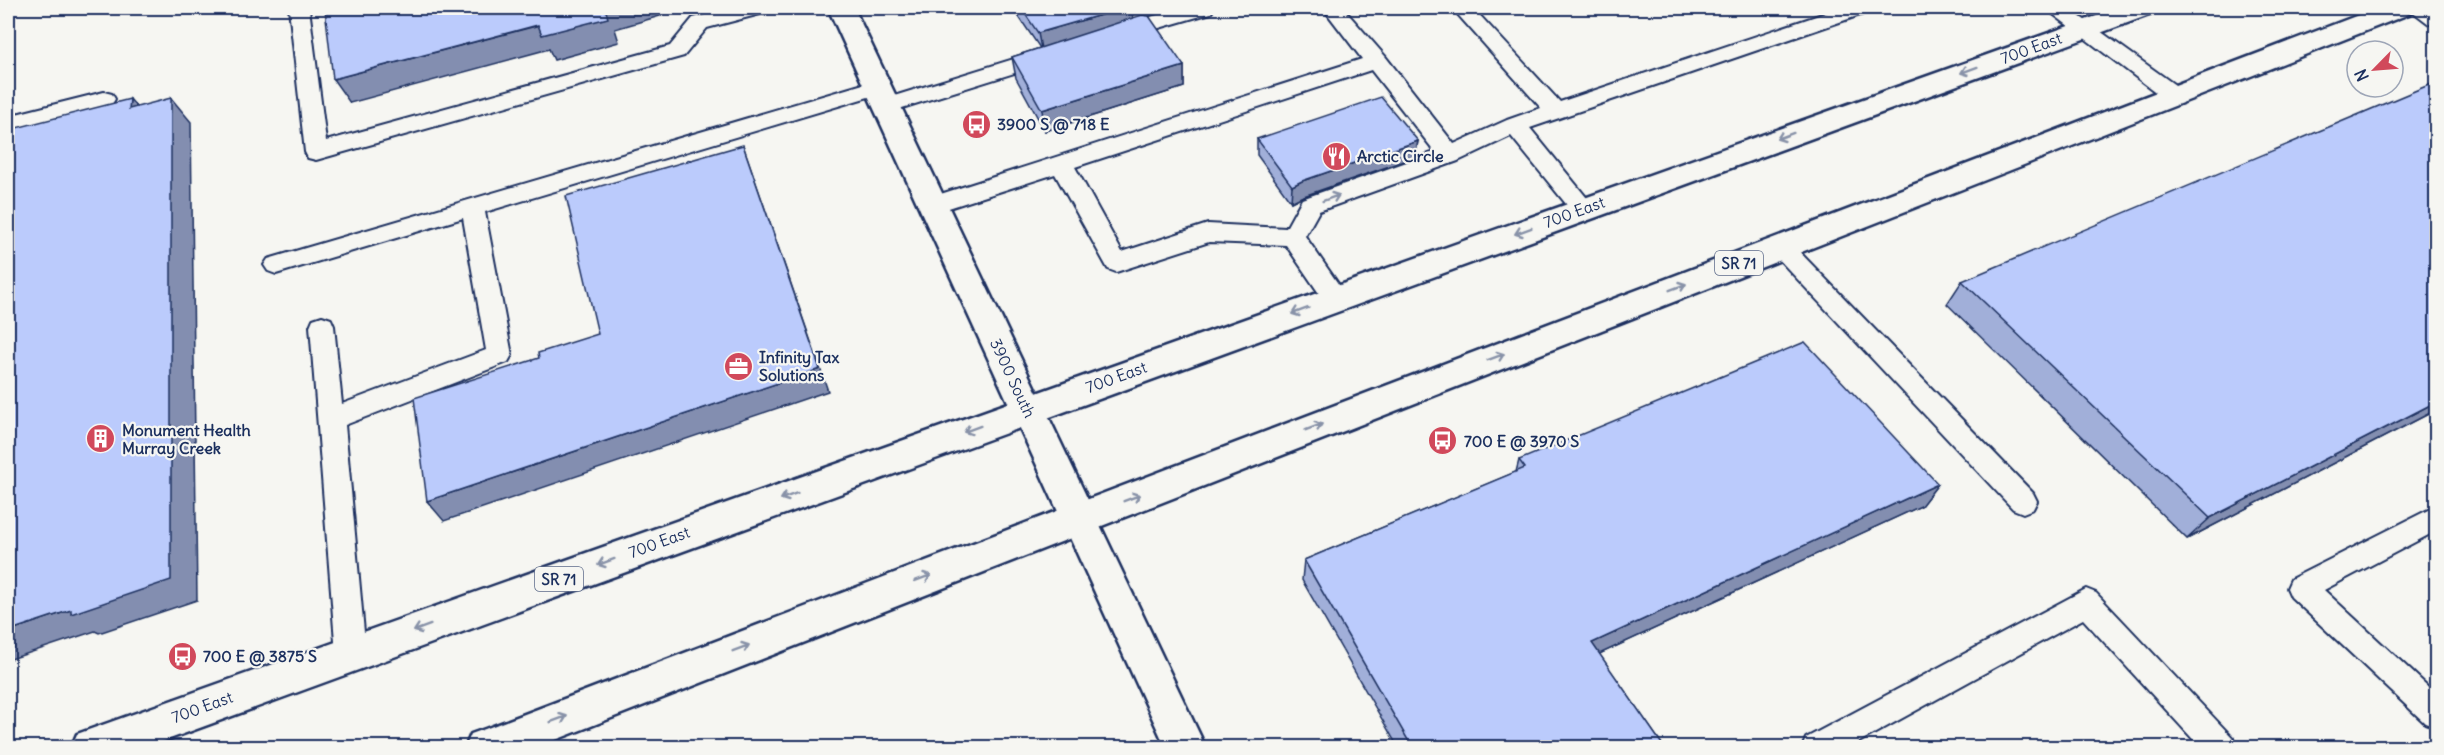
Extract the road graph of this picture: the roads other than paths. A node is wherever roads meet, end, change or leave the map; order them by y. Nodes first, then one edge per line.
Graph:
1 (299, 8) edge
2 (757, 8) edge
3 (841, 8) edge
4 (1204, 8) edge
5 (1333, 8) edge
6 (1462, 8) edge
7 (1859, 8) edge
8 (2055, 8) edge
9 (2143, 8) edge
10 (2418, 8) edge
11 (2389, 9) edge
12 (697, 15) edge
13 (2436, 19) edge
14 (2085, 28) junction
15 (1107, 37) edge
16 (1063, 50) edge
17 (1378, 61) junction
18 (2174, 95) junction
19 (882, 97) junction
20 (104, 99) dead end
21 (1556, 111) junction
22 (8, 123) edge
23 (1515, 125) junction
24 (1450, 155) junction
25 (1062, 165) junction
26 (933, 205) junction
27 (473, 207) junction
28 (1583, 209) junction
29 (1293, 237) junction
30 (1781, 247) junction
31 (276, 265) dead end
32 (1336, 298) junction
33 (322, 326) dead end
34 (1028, 410) junction
35 (331, 419) junction
36 (2023, 501) dead end
37 (2436, 518) edge
38 (1078, 519) junction
39 (351, 654) junction
40 (2436, 713) edge
41 (91, 747) edge
42 (485, 747) edge
43 (1186, 747) edge
44 (1817, 747) edge
45 (2222, 747) edge

1 - 12 lane
2 - 12 lane
3 - 19 main road, 3900 South
4 - 15 lane
5 - 17 lane
6 - 21 lane
7 - 21 lane
8 - 14 lane
9 - 14 main road, 700 East / SR 71
10 - 13 lane
11 - 18 main road, SR 71
14 - 18 lane
14 -> 28 main road, 700 East / SR 71
16 - 19 lane
17 - 24 lane
17 - 25 lane
18 - 30 main road, SR 71
19 - 26 main road, 3900 South
19 - 27 lane
20 - 22 lane
21 - 23 lane
23 - 24 lane
23 - 28 lane
29 -> 24 lane
25 - 26 lane
25 - 29 lane
26 - 34 main road, 3900 South
27 - 31 lane
27 - 35 lane
28 -> 32 main road, 700 East / SR 71
29 - 32 lane
30 - 36 lane
38 -> 30 main road, SR 71
32 -> 34 main road, 700 East / SR 71
33 - 35 lane
34 - 38 main road, 3900 South
34 -> 39 main road, 700 East / SR 71
35 - 39 lane
37 - 40 lane
42 -> 38 main road, SR 71
38 - 43 main road, 3900 South
39 - 41 main road, 700 East / SR 71
44 - 45 lane

